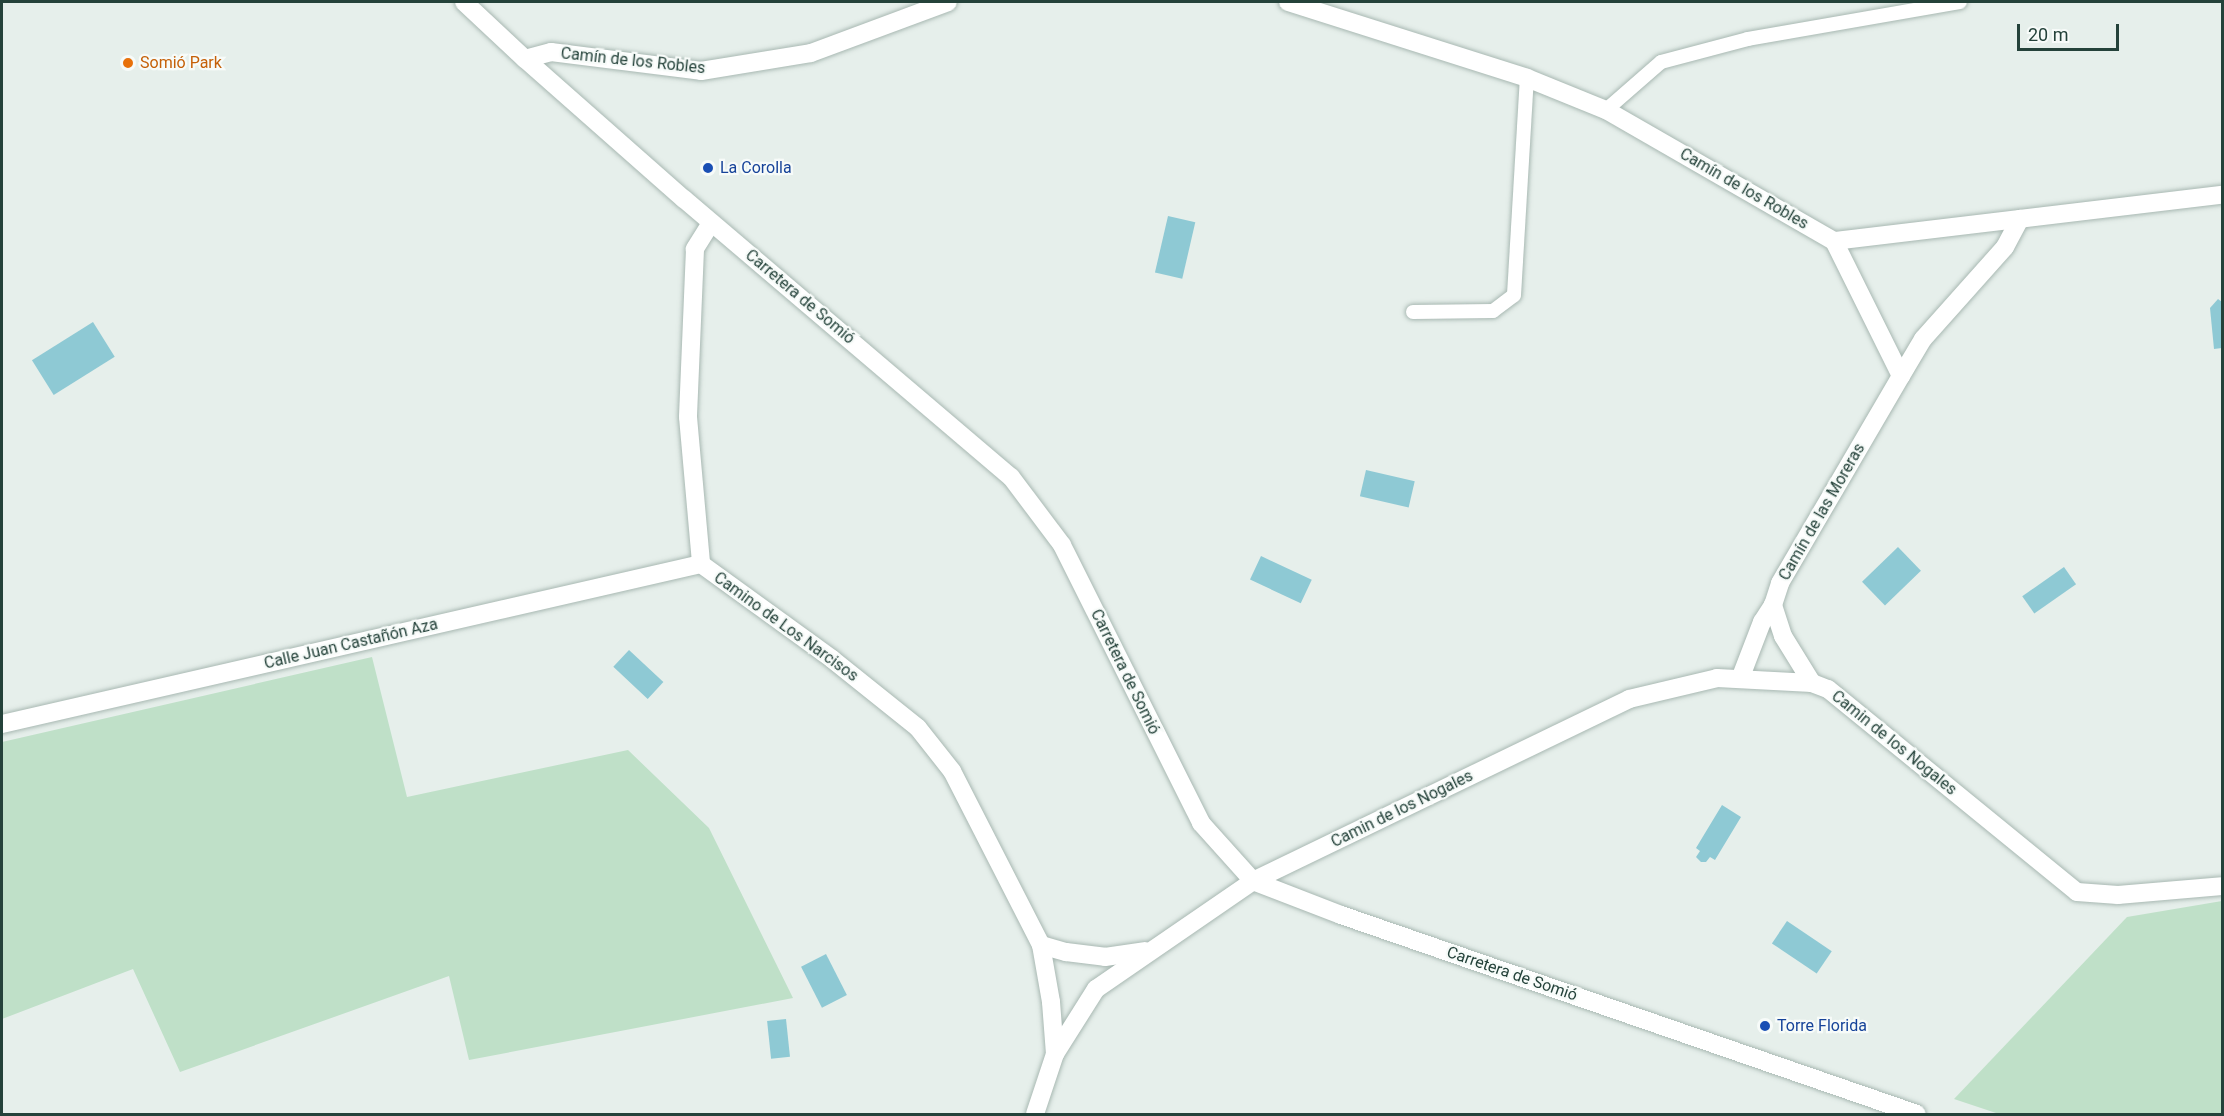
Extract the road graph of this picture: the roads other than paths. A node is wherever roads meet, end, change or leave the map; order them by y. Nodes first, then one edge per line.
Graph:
1 (464, 2) edge
2 (948, 2) edge
3 (1288, 2) edge
4 (1960, 2) edge
5 (525, 59) junction
6 (1527, 78) junction
7 (1606, 110) junction
8 (2223, 195) edge
9 (2020, 219) junction
10 (711, 223) junction
11 (1834, 241) junction
12 (1413, 312) dead end
13 (1900, 376) junction
14 (701, 564) junction
15 (1773, 605) junction
16 (1740, 679) junction
17 (1812, 683) junction
18 (2, 724) edge
19 (1253, 881) junction
20 (2223, 886) edge
21 (1041, 945) junction
22 (1150, 950) junction
23 (1055, 1054) junction
24 (1035, 1114) edge
25 (1917, 1114) edge

1 - 5 street, Carretera de Somió
2 - 5 street, Camín de los Robles
3 - 6 street, Camín de los Robles
4 - 7 lane
5 - 10 street, Carretera de Somió
6 - 7 street, Camín de los Robles
6 - 12 lane
7 - 11 street, Camín de los Robles
8 - 9 street
9 - 11 street
9 - 13 street, Camín de las Moreras
10 - 14 street, Camino de Los Narcisos
10 - 19 street, Carretera de Somió
11 - 13 street
13 - 15 street, Camín de las Moreras
14 - 18 street, Calle Juan Castañón Aza
14 - 21 street, Camino de Los Narcisos
15 - 16 street, Camín de las Moreras
15 - 17 street
16 - 17 street, Camin de los Nogales
16 - 19 street, Camin de los Nogales
17 - 20 street, Camin de los Nogales
19 - 22 street, Camin de los Nogales
19 - 25 street, Carretera de Somió
21 - 22 street
21 - 23 street, Camino de Los Narcisos
22 - 23 street, Camin de los Nogales
23 - 24 street

